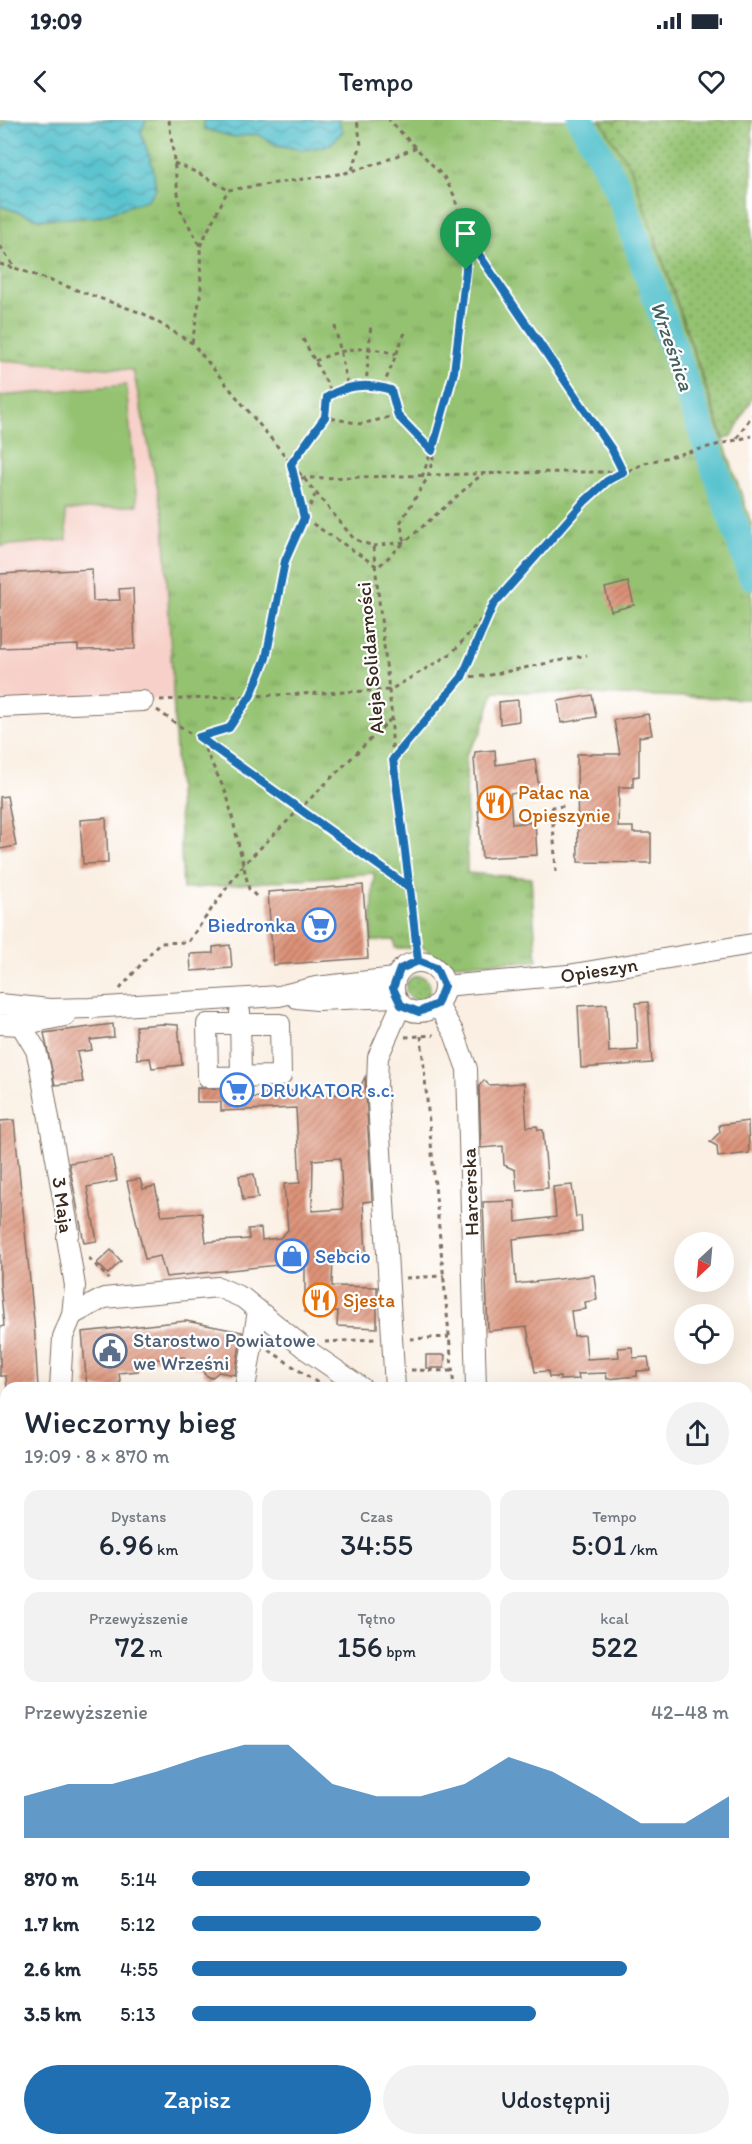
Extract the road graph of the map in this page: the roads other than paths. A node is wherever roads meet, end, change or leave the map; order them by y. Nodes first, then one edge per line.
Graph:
1 (143, 701) road end
2 (0, 707) edge
3 (752, 944) edge
4 (397, 993) junction
5 (441, 995) junction
6 (240, 998) junction
7 (0, 1004) edge
8 (90, 1008) junction
9 (0, 1024) edge
10 (240, 1024) junction
11 (21, 1025) junction
12 (241, 1076) junction
13 (258, 1311) junction
14 (72, 1315) junction
15 (60, 1382) edge
16 (246, 1382) edge
17 (353, 1382) edge
18 (395, 1382) edge
19 (476, 1382) edge

1 - 2 street
3 - 5 street, Opieszyn
4 - 5 street
4 - 5 street
4 - 6 street
4 - 18 street
5 - 19 street, Harcerska
6 - 8 street
6 - 10 street
7 - 8 street
8 - 11 street
9 - 11 street
10 - 12 street
10 - 12 street
10 - 12 street
11 - 14 street, 3 Maja
13 - 14 street
13 - 16 street
13 - 17 street
14 - 15 street, 3 Maja

